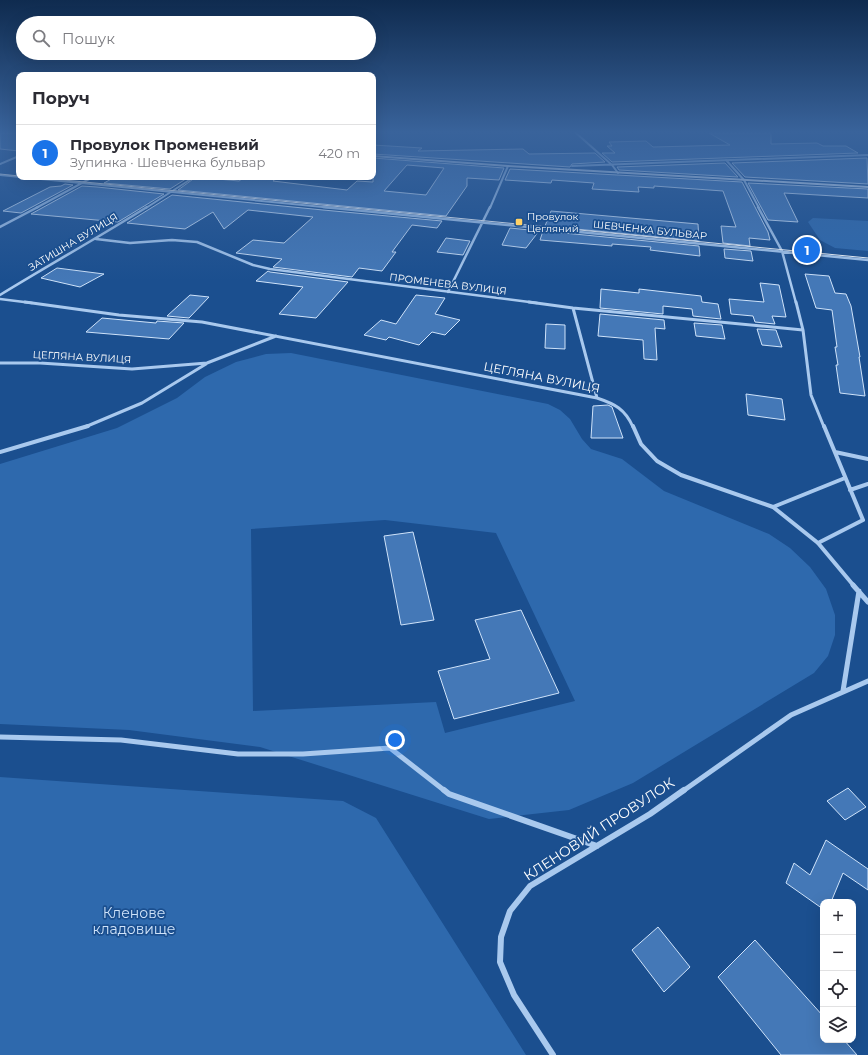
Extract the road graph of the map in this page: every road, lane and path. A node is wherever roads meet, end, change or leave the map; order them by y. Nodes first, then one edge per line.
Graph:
1 (74, 182) edge
2 (185, 182) edge
3 (501, 182) edge
4 (745, 182) edge
5 (784, 182) edge
6 (82, 183) junction
7 (868, 187) edge
8 (171, 191) junction
9 (483, 221) junction
10 (1, 226) edge
11 (96, 239) junction
12 (782, 251) junction
13 (868, 260) edge
14 (448, 292) junction
15 (0, 295) edge
16 (0, 299) edge
17 (573, 308) junction
18 (803, 330) junction
19 (277, 336) junction
20 (0, 363) edge
21 (207, 363) junction
22 (597, 398) junction
23 (0, 452) edge
24 (835, 452) junction
25 (868, 459) edge
26 (845, 478) junction
27 (868, 484) edge
28 (850, 490) junction
29 (773, 507) junction
30 (863, 520) junction
31 (868, 523) edge
32 (818, 543) junction
33 (859, 591) junction
34 (868, 602) edge
35 (868, 681) edge
36 (843, 691) junction
37 (0, 737) edge
38 (597, 846) junction
39 (553, 1055) edge

1 - 6 street, ШЕВЧЕНКА БУЛЬВАР
2 - 8 street, ЗАТИШНА ВУЛИЦЯ
3 - 9 street
4 - 12 street
5 - 7 street
6 - 8 street, ШЕВЧЕНКА БУЛЬВАР
6 - 10 street
8 - 9 street, ШЕВЧЕНКА БУЛЬВАР
8 - 11 street, ЗАТИШНА ВУЛИЦЯ
9 - 12 street, ШЕВЧЕНКА БУЛЬВАР
9 - 14 street
11 - 14 street, ПРОМЕНЕВА ВУЛИЦЯ
11 - 15 street, ЗАТИШНА ВУЛИЦЯ
12 - 13 street, ШЕВЧЕНКА БУЛЬВАР
12 - 18 street
14 - 17 street, ПРОМЕНЕВА ВУЛИЦЯ
16 - 19 street, ЦЕГЛЯНА ВУЛИЦЯ
17 - 18 street, ПРОМЕНЕВА ВУЛИЦЯ
17 - 22 street
18 - 24 street
19 - 21 street, ЦЕГЛЯНА ВУЛИЦЯ
19 - 22 street, ЦЕГЛЯНА ВУЛИЦЯ
20 - 21 street, ЦЕГЛЯНА ВУЛИЦЯ
21 - 23 street
22 - 29 street, ЦЕГЛЯНА ВУЛИЦЯ
24 - 25 street
24 - 26 street
26 - 28 street
26 - 29 street
27 - 28 street
28 - 30 street
29 - 32 street, ЦЕГЛЯНА ВУЛИЦЯ
30 - 31 street
30 - 32 street
32 - 33 street
33 - 34 street
33 - 36 street
35 - 36 street, КЛЕНОВИЙ ПРОВУЛОК
36 - 38 street, КЛЕНОВИЙ ПРОВУЛОК
37 - 38 street
38 - 39 street, КЛЕНОВИЙ ПРОВУЛОК

